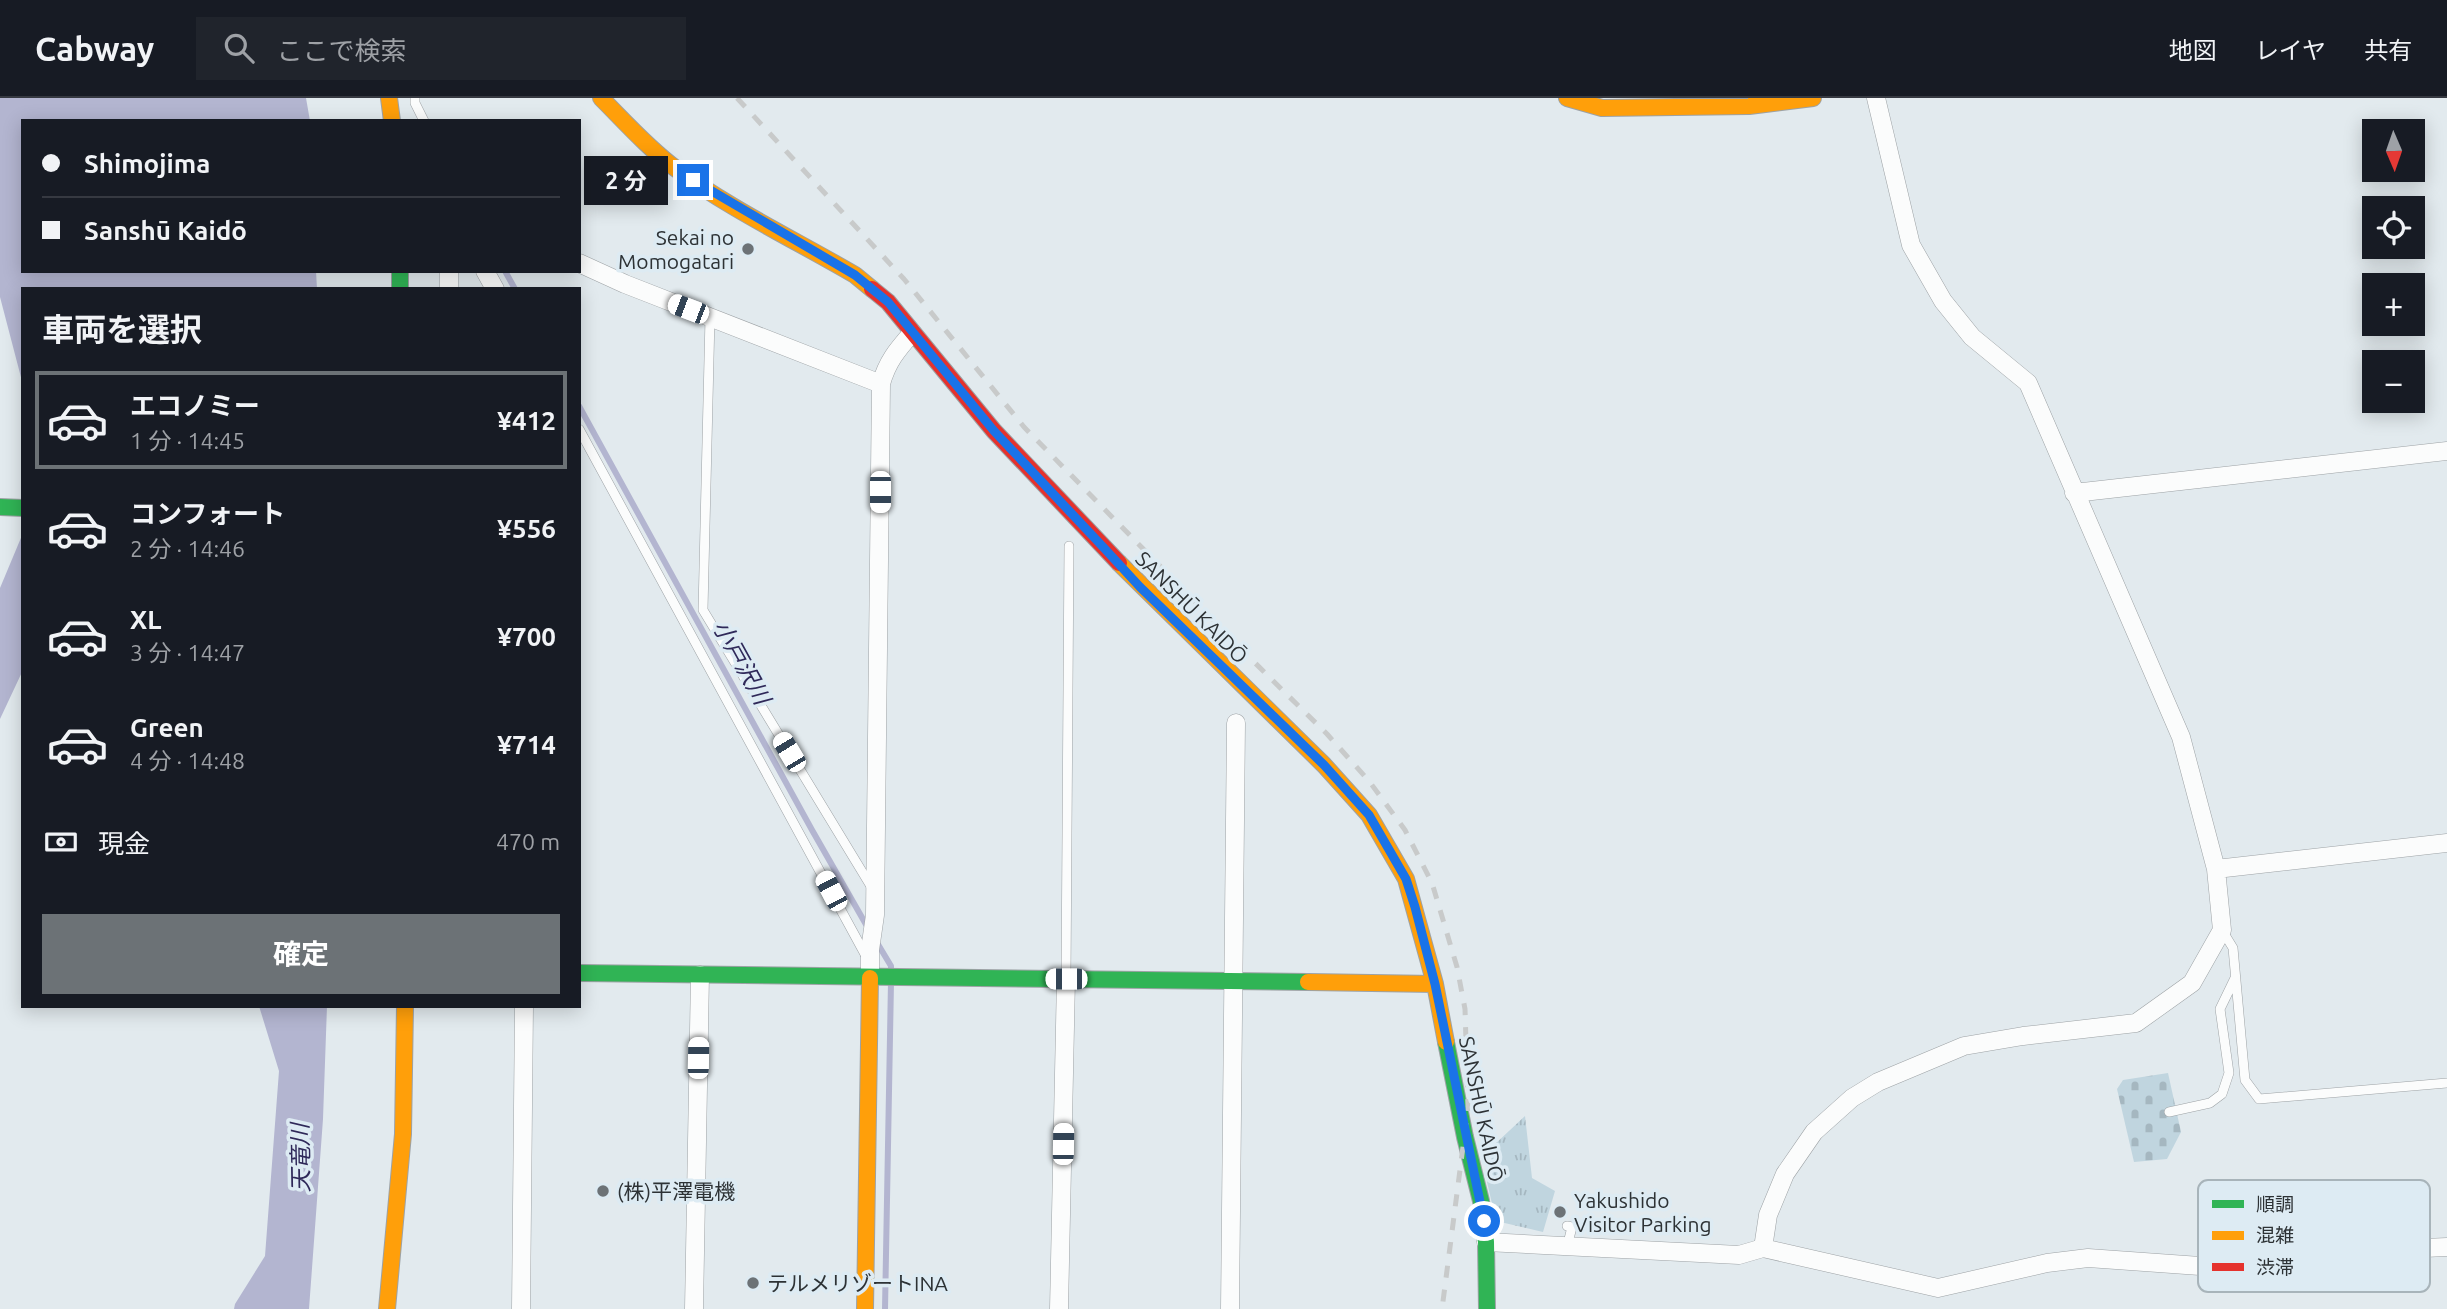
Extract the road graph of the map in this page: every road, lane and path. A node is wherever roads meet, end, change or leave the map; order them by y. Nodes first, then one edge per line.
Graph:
1 (388, 98) edge
2 (415, 98) edge
3 (601, 98) edge
4 (1567, 98) edge
5 (1813, 98) edge
6 (1876, 98) edge
7 (392, 119) edge
8 (423, 119) edge
9 (581, 264) edge
10 (710, 317) junction
11 (912, 333) junction
12 (881, 384) junction
13 (581, 433) edge
14 (2447, 451) edge
15 (2074, 493) junction
16 (0, 507) edge
17 (21, 508) edge
18 (1069, 546) dead end
19 (1236, 723) dead end
20 (2447, 843) edge
21 (2216, 869) junction
22 (876, 894) junction
23 (2222, 930) junction
24 (872, 967) junction
25 (581, 973) edge
26 (700, 975) junction
27 (2235, 976) junction
28 (1066, 979) junction
29 (1234, 983) junction
30 (1435, 984) junction
31 (405, 1008) edge
32 (524, 1008) edge
33 (2447, 1083) edge
34 (2169, 1112) dead end
35 (1567, 1226) dead end
36 (1486, 1242) junction
37 (1567, 1247) junction
38 (1763, 1248) junction
39 (2198, 1266) edge
40 (387, 1309) edge
41 (521, 1309) edge
42 (694, 1309) edge
43 (865, 1309) edge
44 (1059, 1309) edge
45 (1230, 1309) edge
46 (1487, 1309) edge

1 - 7 main road
2 - 8 lane
3 - 11 main road, SANSHŪ KAIDŌ
4 - 5 main road
6 - 15 street
9 - 10 street
10 - 12 street
10 - 22 lane
11 - 12 street
11 - 30 main road, SANSHŪ KAIDŌ
12 - 22 street
13 - 24 lane
14 - 15 street
15 - 21 street
16 - 17 main road
18 - 28 lane
19 - 29 street
20 - 21 street
21 - 23 street
22 - 24 street
23 - 27 lane
23 - 38 street
24 - 26 main road
24 - 28 main road
24 - 43 main road
25 - 26 main road
26 - 42 street
27 - 33 lane
27 - 34 lane
28 - 29 main road
28 - 44 street
29 - 30 main road
29 - 45 street
30 - 36 main road, SANSHŪ KAIDŌ
31 - 40 main road
32 - 41 street
35 - 37 lane
36 - 37 street
36 - 46 main road, SANSHŪ KAIDŌ
37 - 38 street
38 - 39 street

